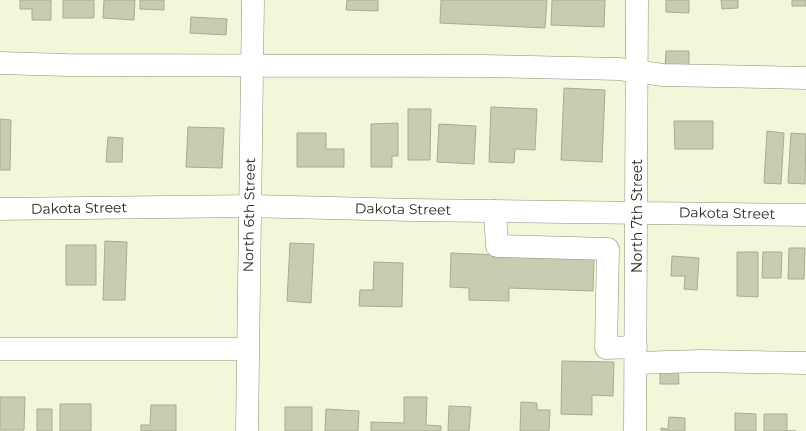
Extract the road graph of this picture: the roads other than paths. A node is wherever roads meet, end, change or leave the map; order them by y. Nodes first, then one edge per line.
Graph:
1 (253, 0) edge
2 (637, 0) edge
3 (0, 63) edge
4 (252, 66) junction
5 (637, 71) junction
6 (806, 78) edge
7 (249, 206) junction
8 (0, 209) edge
9 (495, 211) junction
10 (637, 212) junction
11 (806, 215) edge
12 (0, 349) edge
13 (248, 349) junction
14 (636, 355) junction
15 (806, 363) edge
16 (247, 431) edge
17 (635, 431) edge

1 - 4 street, North 6th Street
2 - 5 street, North 7th Street
3 - 4 street
4 - 5 street
4 - 7 street, North 6th Street
5 - 6 street
5 - 10 street, North 7th Street
7 - 8 street, Dakota Street
7 - 9 street, Dakota Street
7 - 13 street, North 6th Street
9 - 10 street, Dakota Street
9 - 14 street
10 - 11 street, Dakota Street
10 - 14 street, North 7th Street
12 - 13 street
13 - 16 street, North 6th Street
14 - 15 street
14 - 17 street, North 7th Street

